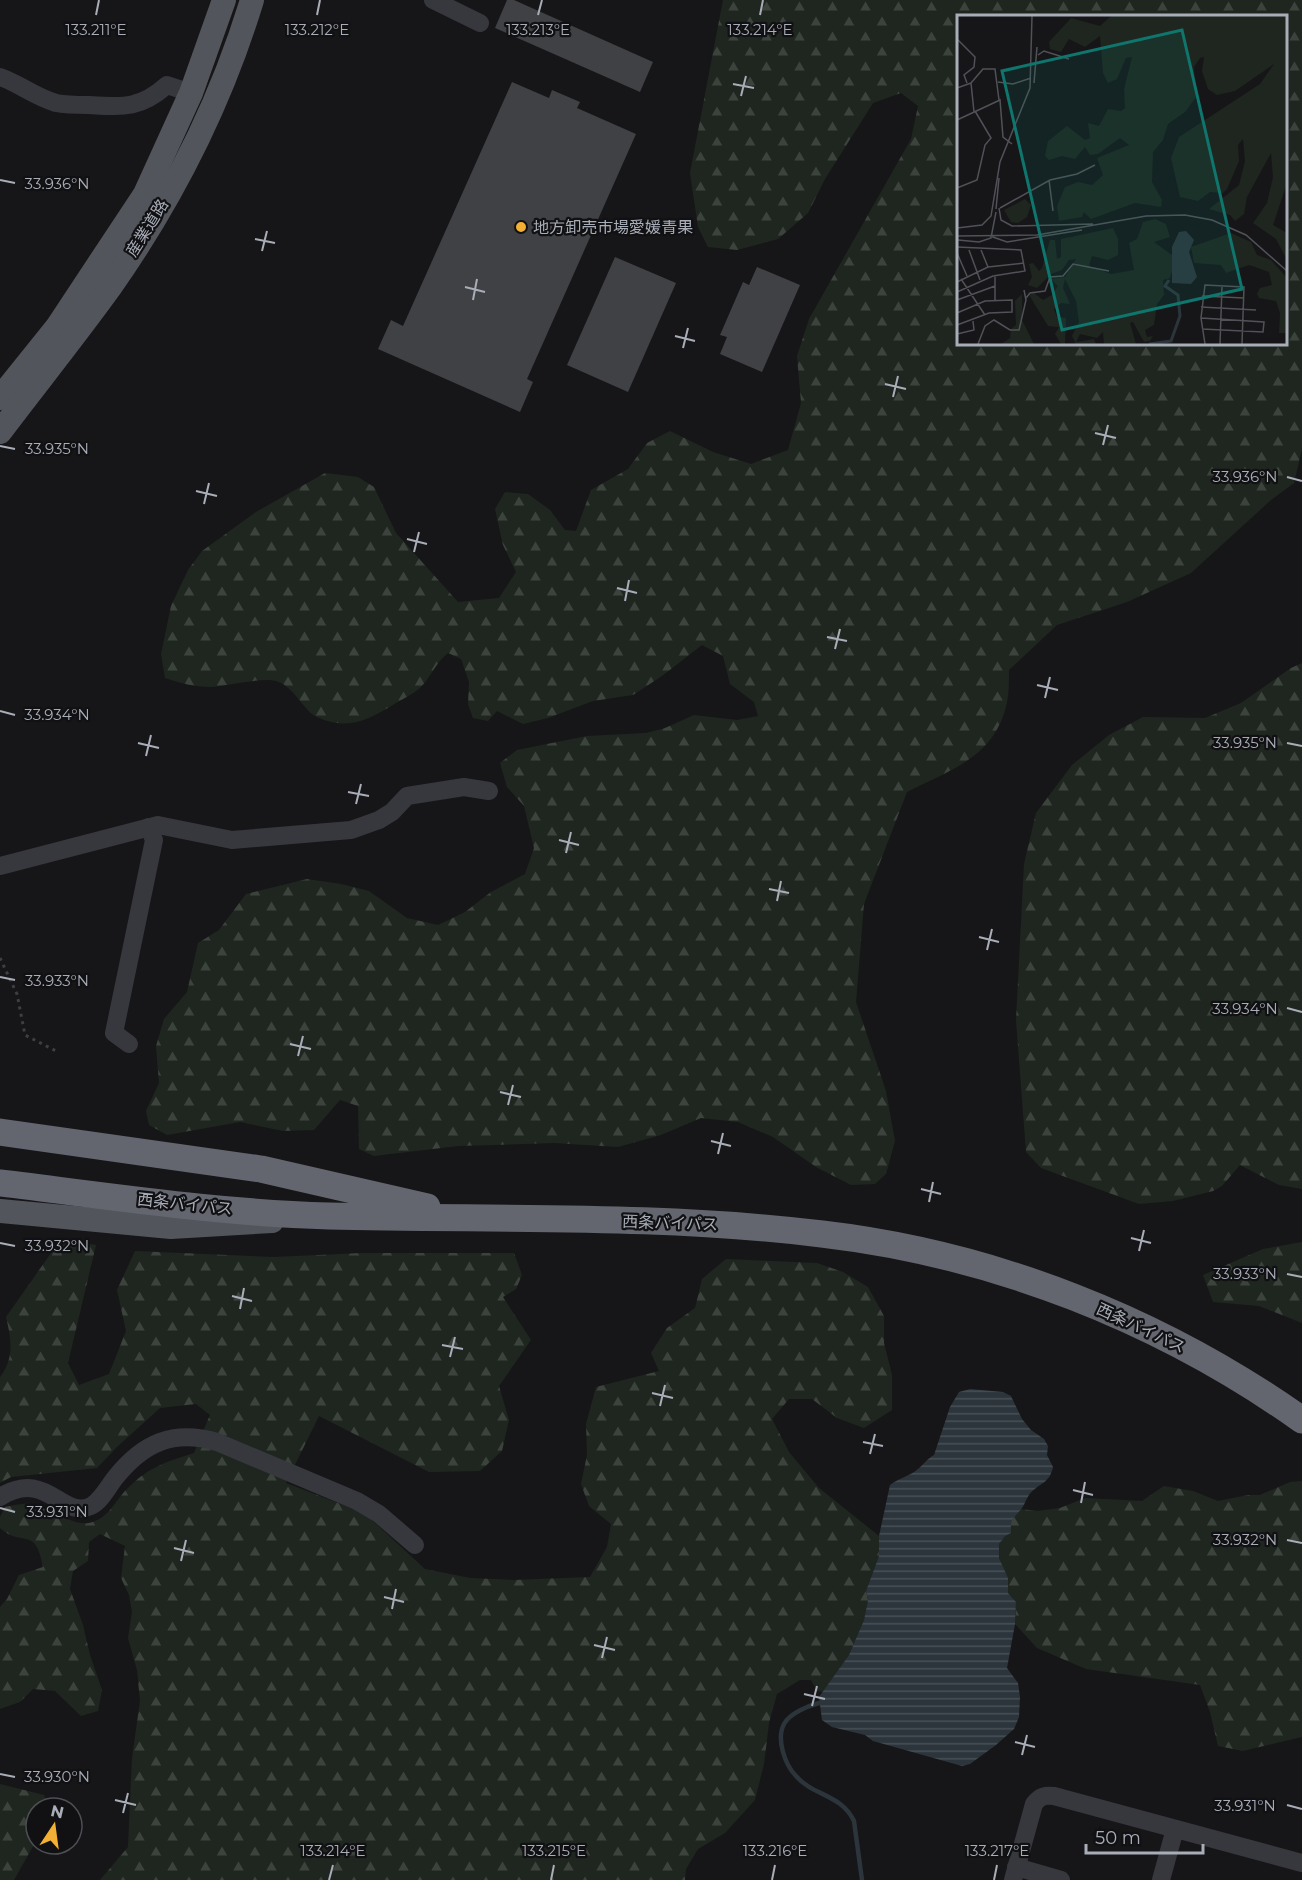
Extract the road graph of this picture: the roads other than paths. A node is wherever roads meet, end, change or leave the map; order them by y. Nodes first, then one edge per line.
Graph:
1 (224, 0) edge
2 (252, 0) edge
3 (433, 0) edge
4 (480, 23) dead end
5 (0, 78) edge
6 (191, 93) junction
7 (0, 398) edge
8 (0, 432) edge
9 (489, 791) dead end
10 (149, 827) junction
11 (0, 866) edge
12 (129, 1044) dead end
13 (0, 1132) edge
14 (0, 1184) edge
15 (0, 1211) edge
16 (325, 1216) junction
17 (476, 1218) junction
18 (1302, 1420) edge
19 (0, 1497) edge
20 (415, 1545) dead end
21 (1175, 1829) junction
22 (1302, 1863) edge
23 (1015, 1874) edge
24 (1061, 1880) edge
25 (1161, 1880) edge

1 - 6 main road, 産業道路
2 - 8 main road, 産業道路
3 - 4 street
5 - 6 street
6 - 7 main road, 産業道路
9 - 10 street
10 - 11 street
10 - 12 street
13 - 17 highway
14 - 16 highway, 西条バイパス
15 - 16 main road
16 - 17 highway, 西条バイパス
17 - 18 highway, 西条バイパス
19 - 20 street
21 - 22 street
21 - 23 street
21 - 25 street
23 - 24 street

